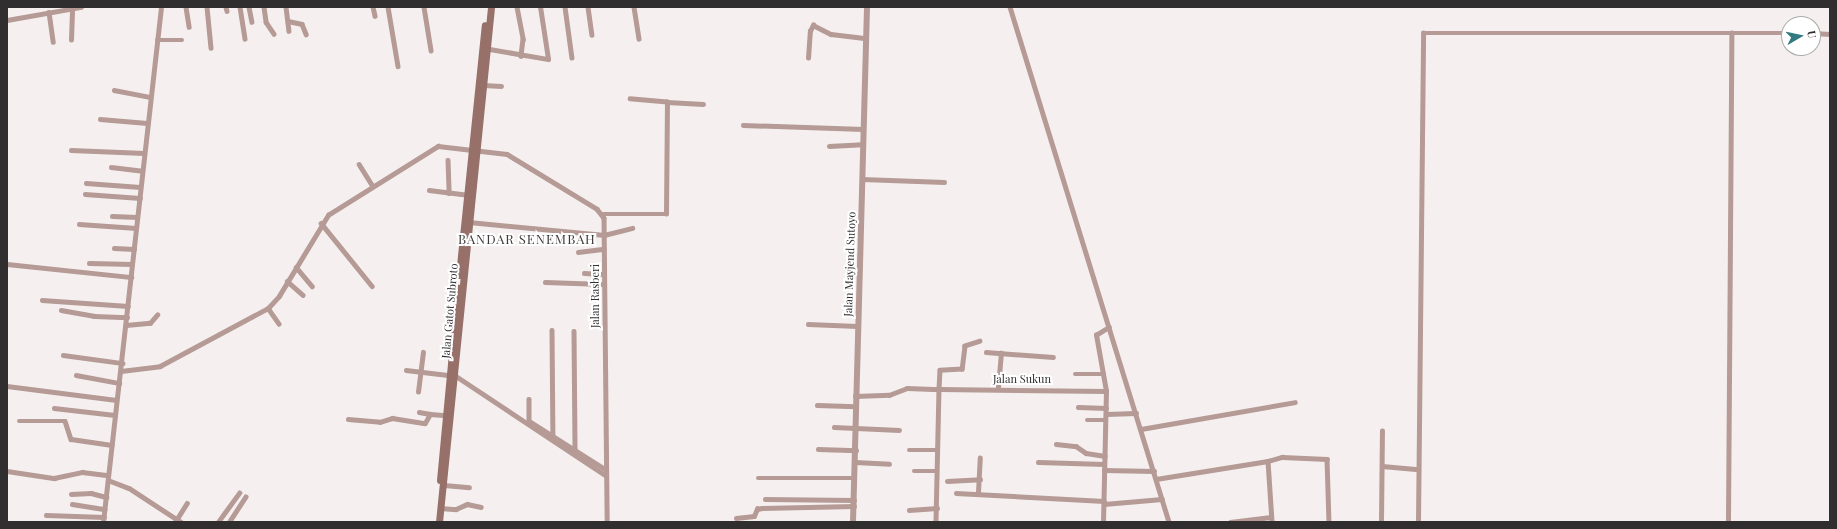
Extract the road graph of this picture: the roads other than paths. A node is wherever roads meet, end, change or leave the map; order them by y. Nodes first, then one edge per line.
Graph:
1 (81, 7) edge
2 (161, 7) edge
3 (186, 7) edge
4 (207, 7) edge
5 (240, 7) edge
6 (249, 7) edge
7 (264, 7) edge
8 (286, 7) edge
9 (373, 7) edge
10 (388, 7) edge
11 (424, 7) edge
12 (488, 7) edge
13 (491, 7) edge
14 (517, 7) edge
15 (540, 7) edge
16 (566, 7) edge
17 (588, 7) edge
18 (634, 7) edge
19 (867, 7) edge
20 (1010, 7) edge
21 (72, 8) junction
22 (59, 9) edge
23 (49, 12) junction
24 (375, 16) dead end
25 (7, 20) edge
26 (288, 21) junction
27 (252, 22) dead end
28 (189, 27) dead end
29 (289, 31) dead end
30 (1731, 33) junction
31 (1781, 33) edge
32 (274, 34) dead end
33 (306, 34) dead end
34 (592, 35) dead end
35 (866, 38) junction
36 (244, 39) dead end
37 (639, 39) dead end
38 (70, 40) dead end
39 (157, 40) junction
40 (182, 40) dead end
41 (53, 42) dead end
42 (211, 48) dead end
43 (483, 48) junction
44 (432, 50) dead end
45 (521, 56) junction
46 (572, 58) dead end
47 (808, 58) dead end
48 (398, 66) dead end
49 (483, 85) junction
50 (502, 86) dead end
51 (114, 90) dead end
52 (150, 97) junction
53 (630, 99) dead end
54 (667, 102) junction
55 (703, 104) dead end
56 (100, 119) dead end
57 (147, 123) junction
58 (743, 126) dead end
59 (863, 129) junction
60 (862, 144) junction
61 (829, 146) dead end
62 (473, 149) junction
63 (71, 150) dead end
64 (144, 153) junction
65 (448, 160) dead end
66 (359, 164) dead end
67 (111, 167) dead end
68 (142, 171) junction
69 (862, 179) junction
70 (944, 182) dead end
71 (86, 183) dead end
72 (372, 185) junction
73 (140, 187) junction
74 (429, 190) dead end
75 (449, 193) junction
76 (84, 194) dead end
77 (467, 195) junction
78 (140, 198) junction
79 (603, 214) junction
80 (112, 216) dead end
81 (137, 217) junction
82 (469, 222) junction
83 (321, 223) junction
84 (79, 224) dead end
85 (136, 228) junction
86 (632, 228) dead end
87 (604, 236) junction
88 (114, 248) dead end
89 (134, 249) junction
90 (604, 249) junction
91 (578, 252) dead end
92 (88, 263) dead end
93 (7, 264) edge
94 (132, 264) junction
95 (296, 267) junction
96 (584, 273) dead end
97 (602, 274) junction
98 (130, 277) junction
99 (287, 282) junction
100 (545, 282) dead end
101 (603, 284) junction
102 (312, 286) dead end
103 (372, 286) dead end
104 (303, 295) dead end
105 (42, 300) dead end
106 (128, 306) junction
107 (268, 308) junction
108 (61, 310) dead end
109 (157, 315) dead end
110 (127, 317) junction
111 (279, 324) dead end
112 (808, 324) dead end
113 (126, 325) junction
114 (857, 326) junction
115 (1109, 327) junction
116 (552, 330) dead end
117 (574, 331) dead end
118 (980, 341) dead end
119 (423, 352) dead end
120 (986, 352) dead end
121 (1001, 353) junction
122 (62, 355) dead end
123 (1053, 356) dead end
124 (122, 363) junction
125 (406, 370) dead end
126 (121, 371) junction
127 (422, 372) junction
128 (1075, 374) dead end
129 (1104, 374) junction
130 (76, 375) dead end
131 (453, 375) junction
132 (119, 383) junction
133 (7, 386) edge
134 (998, 387) junction
135 (939, 389) junction
136 (1106, 391) junction
137 (418, 392) dead end
138 (855, 396) junction
139 (116, 400) junction
140 (529, 400) dead end
141 (1295, 402) dead end
142 (817, 405) dead end
143 (855, 406) junction
144 (54, 408) dead end
145 (1078, 408) dead end
146 (1106, 408) junction
147 (419, 412) dead end
148 (1136, 413) junction
149 (430, 414) junction
150 (1106, 414) junction
151 (115, 415) junction
152 (446, 415) junction
153 (348, 419) dead end
154 (1087, 420) dead end
155 (1105, 420) junction
156 (18, 421) dead end
157 (834, 427) dead end
158 (856, 428) junction
159 (1141, 429) junction
160 (899, 430) dead end
161 (1382, 431) dead end
162 (553, 436) junction
163 (1056, 444) dead end
164 (112, 445) junction
165 (818, 449) dead end
166 (575, 450) junction
167 (856, 450) junction
168 (909, 450) dead end
169 (938, 450) junction
170 (1105, 456) junction
171 (980, 458) dead end
172 (1268, 461) junction
173 (855, 462) junction
174 (1038, 462) dead end
175 (889, 464) dead end
176 (1104, 464) junction
177 (1382, 466) junction
178 (605, 469) junction
179 (1418, 469) junction
180 (1104, 470) junction
181 (7, 471) edge
182 (914, 471) dead end
183 (937, 471) junction
184 (1154, 471) junction
185 (605, 475) junction
186 (108, 477) junction
187 (758, 478) dead end
188 (855, 478) junction
189 (980, 479) junction
190 (1156, 479) junction
191 (947, 481) dead end
192 (444, 485) junction
193 (468, 487) dead end
194 (978, 492) junction
195 (239, 493) dead end
196 (956, 493) dead end
197 (71, 494) dead end
198 (106, 497) junction
199 (245, 497) dead end
200 (765, 498) dead end
201 (1162, 500) junction
202 (187, 503) dead end
203 (854, 503) junction
204 (1104, 503) junction
205 (72, 504) dead end
206 (440, 507) junction
207 (481, 507) dead end
208 (937, 508) junction
209 (105, 509) junction
210 (909, 510) dead end
211 (46, 515) dead end
212 (736, 518) dead end
213 (103, 519) edge
214 (1272, 520) edge
215 (176, 521) edge
216 (181, 522) edge
217 (218, 522) edge
218 (229, 522) edge
219 (439, 522) edge
220 (607, 522) edge
221 (853, 522) edge
222 (936, 522) edge
223 (1103, 522) edge
224 (1169, 522) edge
225 (1230, 522) edge
226 (1329, 522) edge
227 (1381, 522) edge
228 (1418, 522) edge
229 (1728, 522) edge

1 - 21 street
2 - 39 street
3 - 28 street
4 - 42 street
5 - 36 street
6 - 27 street
7 - 32 street
8 - 26 street
9 - 24 street
10 - 48 street
11 - 44 street
12 - 43 main road
13 - 43 main road, Jalan Gatot Subroto
14 - 45 street
15 - 45 street
16 - 46 street
17 - 34 street
18 - 37 street
19 - 35 street, Jalan Mayjend Sutoyo
20 - 115 street
21 - 22 street
21 - 38 street
22 - 23 street
23 - 25 street
23 - 41 street
26 - 29 street
26 - 33 street
30 - 31 street
30 - 179 street
30 - 229 street
35 - 47 street
35 - 59 street, Jalan Mayjend Sutoyo
39 - 40 street
39 - 52 street
43 - 45 street
43 - 49 main road, Jalan Gatot Subroto
43 - 62 main road
49 - 50 street
49 - 62 main road, Jalan Gatot Subroto
51 - 52 street
52 - 57 street
53 - 54 street
54 - 55 street
54 - 79 street
56 - 57 street
57 - 64 street
58 - 59 street
59 - 60 street, Jalan Mayjend Sutoyo
60 - 61 street
60 - 69 street, Jalan Mayjend Sutoyo
62 - 72 street
62 - 77 main road
62 - 79 street
62 - 82 main road, Jalan Gatot Subroto
63 - 64 street
64 - 68 street
65 - 75 street
66 - 72 street
67 - 68 street
68 - 73 street
69 - 70 street
69 - 114 street, Jalan Mayjend Sutoyo
71 - 73 street
72 - 83 street
73 - 78 street
74 - 75 street
75 - 77 street
76 - 78 street
77 - 131 main road
78 - 81 street
79 - 87 street, Jalan Rasberi
80 - 81 street
81 - 85 street
82 - 87 street
82 - 131 main road, Jalan Gatot Subroto
83 - 95 street
83 - 103 street
84 - 85 street
85 - 89 street
86 - 87 street
87 - 90 street, Jalan Rasberi
88 - 89 street
89 - 94 street
90 - 91 street
90 - 97 street, Jalan Rasberi
92 - 94 street
93 - 98 street
94 - 98 street
95 - 99 street
95 - 102 street
96 - 97 street
97 - 101 street, Jalan Rasberi
98 - 106 street
99 - 104 street
99 - 107 street
100 - 101 street
101 - 178 street, Jalan Rasberi
105 - 106 street
106 - 110 street
107 - 111 street
107 - 126 street
108 - 110 street
109 - 113 street
110 - 113 street
112 - 114 street
113 - 124 street
114 - 138 street, Jalan Mayjend Sutoyo
115 - 129 street
115 - 148 street
116 - 162 street
117 - 166 street
118 - 135 street
119 - 127 street
120 - 121 street
121 - 123 street
121 - 134 street
122 - 124 street
124 - 126 street
125 - 127 street
126 - 132 street
127 - 131 street
127 - 137 street
128 - 129 street
129 - 136 street
130 - 132 street
131 - 152 main road
131 - 185 street
131 - 192 main road, Jalan Gatot Subroto
132 - 139 street
133 - 139 street
134 - 135 street, Jalan Sukun
134 - 136 street, Jalan Sukun
135 - 138 street, Jalan Sukun
135 - 169 street
136 - 146 street
138 - 143 street, Jalan Mayjend Sutoyo
139 - 151 street
140 - 162 street
141 - 159 street
142 - 143 street
143 - 158 street, Jalan Mayjend Sutoyo
144 - 151 street
145 - 146 street
146 - 150 street
147 - 149 street
148 - 150 street
148 - 159 street
149 - 152 street
149 - 153 street
150 - 155 street
151 - 164 street
152 - 206 main road
154 - 155 street
155 - 170 street
156 - 164 street
157 - 158 street
158 - 160 street
158 - 167 street, Jalan Mayjend Sutoyo
159 - 184 street
161 - 177 street
162 - 166 street
163 - 170 street
164 - 186 street
165 - 167 street
166 - 178 street
167 - 173 street, Jalan Mayjend Sutoyo
168 - 169 street
169 - 183 street
170 - 176 street
171 - 189 street
172 - 190 street
172 - 214 street
172 - 226 street
173 - 175 street
173 - 188 street, Jalan Mayjend Sutoyo
174 - 176 street
176 - 180 street
177 - 179 street
177 - 227 street
178 - 185 street, Jalan Rasberi
179 - 228 street
180 - 184 street
180 - 204 street
181 - 186 street
182 - 183 street
183 - 208 street
184 - 190 street
185 - 220 street, Jalan Rasberi
186 - 198 street
186 - 215 street
187 - 188 street
188 - 203 street, Jalan Mayjend Sutoyo
189 - 191 street
189 - 194 street
190 - 201 street
192 - 193 street
192 - 206 main road, Jalan Gatot Subroto
194 - 196 street
194 - 204 street
195 - 217 street
197 - 198 street
198 - 209 street
199 - 218 street
200 - 203 street
201 - 204 street
201 - 224 street
202 - 215 street
203 - 212 street
203 - 221 street, Jalan Mayjend Sutoyo
204 - 223 street
205 - 209 street
206 - 207 street
206 - 219 main road, Jalan Gatot Subroto
208 - 210 street
208 - 222 street
209 - 213 street
211 - 213 street
214 - 225 street
215 - 216 street

